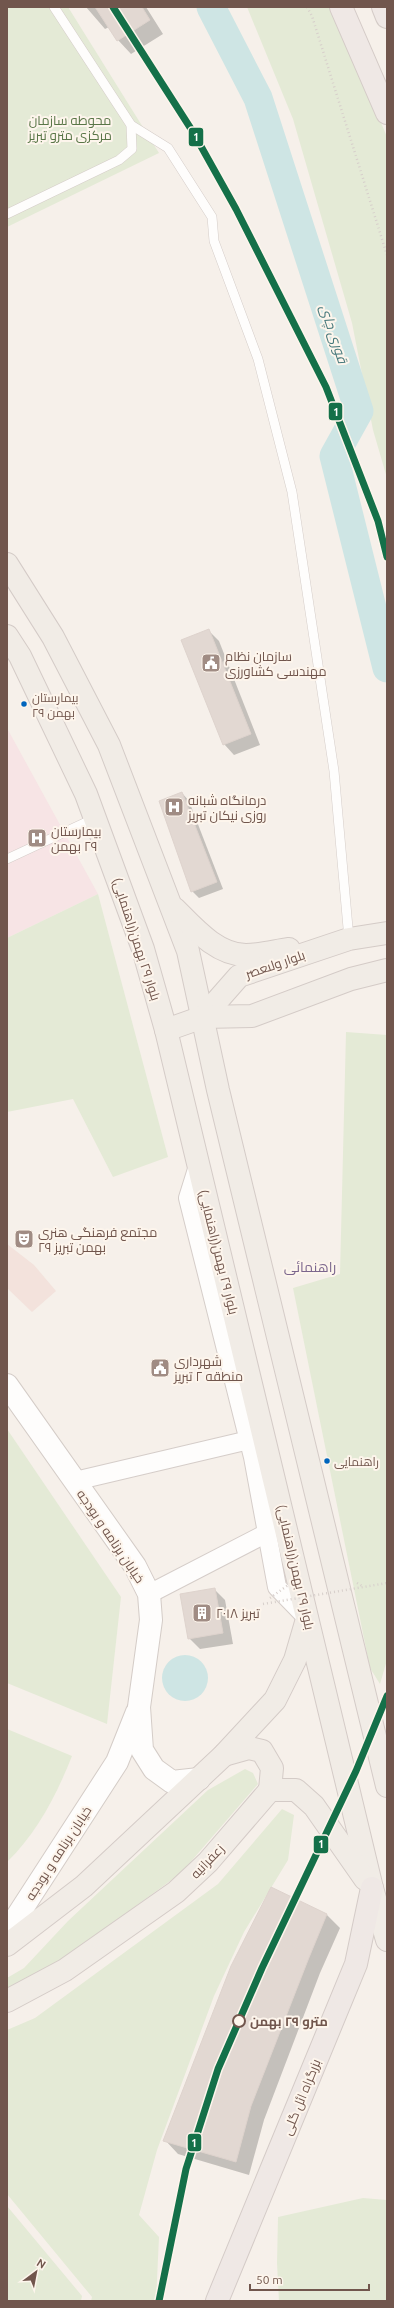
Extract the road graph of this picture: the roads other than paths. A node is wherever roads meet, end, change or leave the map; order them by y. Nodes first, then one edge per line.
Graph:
1 (54, 7) edge
2 (341, 7) edge
3 (383, 7) edge
4 (387, 17) edge
5 (387, 113) edge
6 (131, 125) junction
7 (7, 214) edge
8 (7, 564) edge
9 (7, 636) edge
10 (95, 818) junction
11 (7, 859) edge
12 (171, 905) junction
13 (380, 934) edge
14 (349, 939) junction
15 (380, 971) edge
16 (203, 1017) junction
17 (166, 1030) junction
18 (198, 1166) junction
19 (7, 1385) edge
20 (249, 1440) junction
21 (75, 1482) junction
22 (267, 1533) junction
23 (149, 1594) junction
24 (307, 1618) junction
25 (139, 1707) junction
26 (224, 1755) junction
27 (199, 1779) junction
28 (387, 1786) edge
29 (270, 1790) junction
30 (372, 1888) junction
31 (7, 1932) edge
32 (387, 1940) edge
33 (7, 1945) edge
34 (7, 2001) edge
35 (217, 2301) edge

1 - 6 lane
2 - 5 highway
3 - 4 highway
6 - 7 lane
6 - 14 lane
8 - 12 main road
9 - 10 main road, بلوار ٢٩ بهمن(راهنمایی)
10 - 11 lane
10 - 17 main road, بلوار ٢٩ بهمن(راهنمایی)
12 - 14 main road
12 - 16 main road
13 - 14 main road, بلوار ولىعصر
14 - 16 main road, بلوار ولىعصر
15 - 16 main road
16 - 17 main road
16 - 28 main road
17 - 18 main road, بلوار ٢٩ بهمن(راهنمایی)
18 - 20 street
18 - 24 main road, بلوار ٢٩ بهمن(راهنمایی)
19 - 21 street, خیابان برنامه و بودجه
20 - 21 street
20 - 22 street
21 - 23 street, خیابان برنامه و بودجه
22 - 23 street
22 - 24 street
23 - 25 street, خیابان برنامه و بودجه
24 - 26 main road
24 - 30 main road, بلوار ٢٩ بهمن(راهنمایی)
25 - 27 street, خیابان برنامه و بودجه
25 - 31 street, خیابان برنامه و بودجه
26 - 27 main road
26 - 29 main road
27 - 33 main road
29 - 30 main road
29 - 34 main road, زعفرانیه
30 - 32 main road, بلوار ٢٩ بهمن(راهنمایی)
30 - 35 highway, بزرگراه ائل گلی

